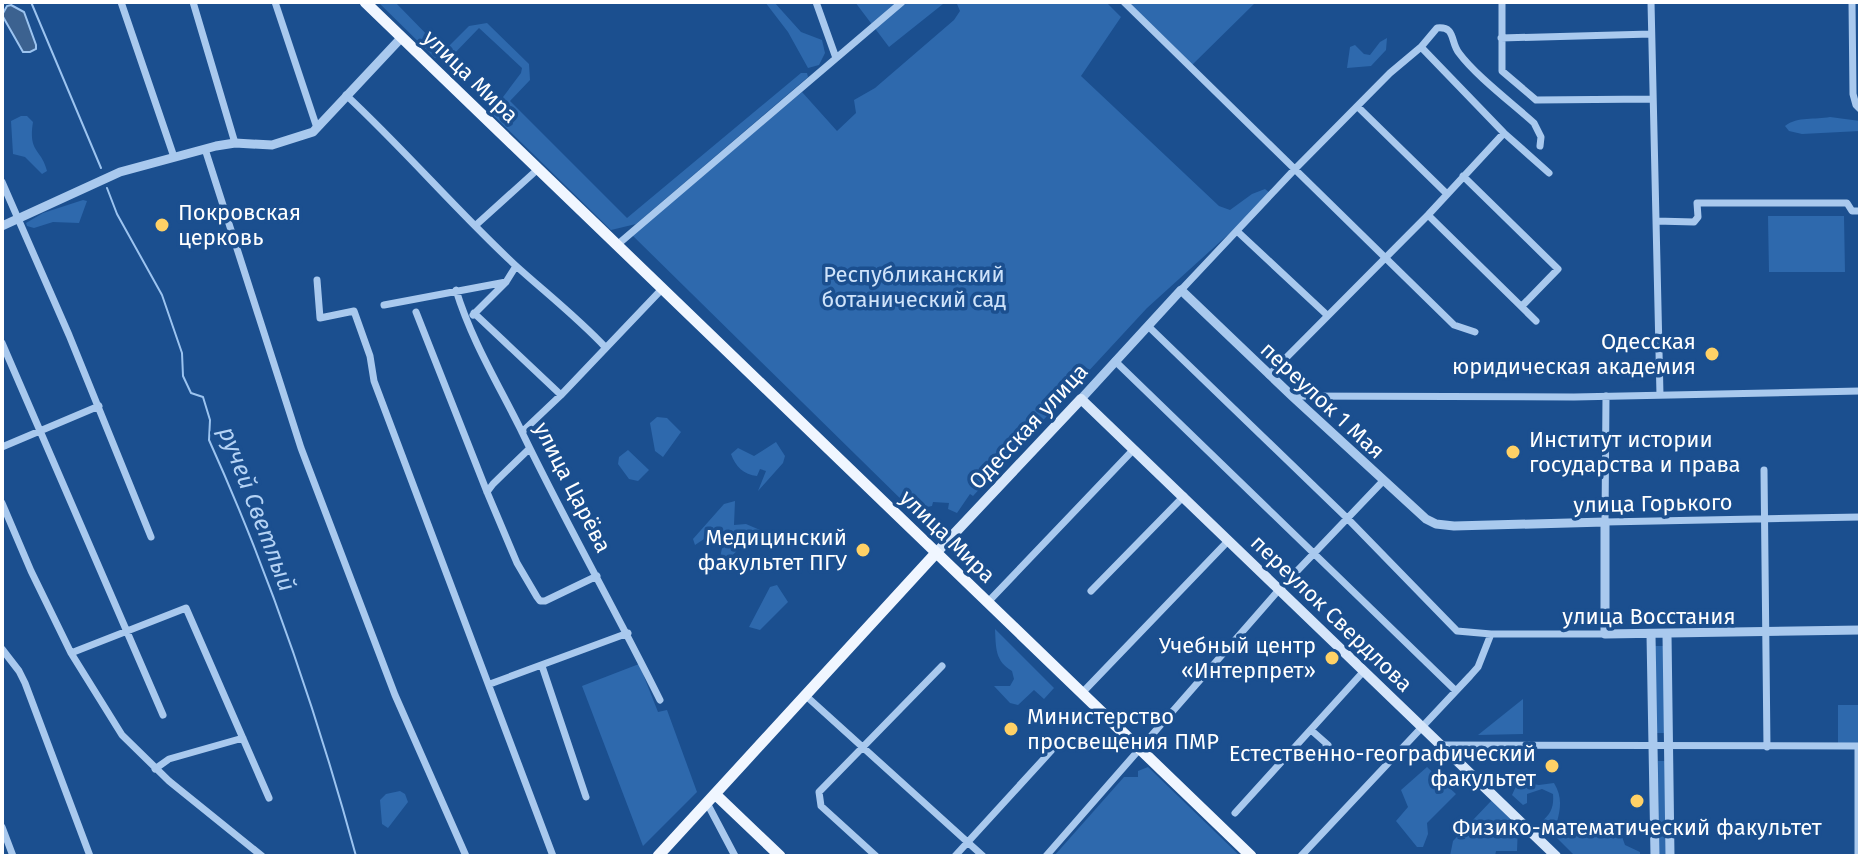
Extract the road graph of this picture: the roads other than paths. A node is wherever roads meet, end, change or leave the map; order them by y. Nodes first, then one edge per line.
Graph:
1 (121, 2) edge
2 (193, 2) edge
3 (275, 2) edge
4 (365, 2) edge
5 (816, 2) edge
6 (902, 2) edge
7 (1124, 2) edge
8 (1502, 2) edge
9 (1651, 2) edge
10 (1852, 2) edge
11 (1651, 34) junction
12 (402, 37) junction
13 (1501, 38) junction
14 (1421, 47) junction
15 (836, 58) junction
16 (346, 95) junction
17 (1653, 99) junction
18 (1358, 107) junction
19 (1860, 109) edge
20 (317, 128) junction
21 (1504, 133) junction
22 (235, 143) junction
23 (1540, 146) dead end
24 (205, 149) junction
25 (174, 157) junction
26 (538, 169) junction
27 (1294, 170) junction
28 (1549, 173) dead end
29 (1463, 176) junction
30 (2, 182) edge
31 (1446, 193) junction
32 (1860, 211) edge
33 (1428, 215) junction
34 (17, 219) junction
35 (1656, 221) junction
36 (476, 225) junction
37 (2, 226) edge
38 (1238, 232) junction
39 (617, 245) junction
40 (1384, 258) junction
41 (516, 266) junction
42 (317, 280) dead end
43 (506, 282) junction
44 (662, 289) junction
45 (456, 290) junction
46 (1181, 290) junction
47 (384, 305) dead end
48 (1522, 306) junction
49 (416, 312) dead end
50 (474, 313) junction
51 (1327, 315) junction
52 (1536, 321) dead end
53 (466, 322) junction
54 (1148, 326) junction
55 (1475, 332) dead end
56 (2, 343) edge
57 (606, 348) junction
58 (1115, 361) junction
59 (1269, 375) junction
60 (1860, 391) edge
61 (561, 395) junction
62 (1660, 395) junction
63 (1292, 396) junction
64 (1606, 396) junction
65 (1081, 399) junction
66 (99, 406) junction
67 (39, 431) junction
68 (522, 432) junction
69 (2, 447) edge
70 (1134, 449) junction
71 (528, 450) junction
72 (1764, 470) dead end
73 (1383, 481) junction
74 (487, 492) junction
75 (1184, 496) junction
76 (2, 503) edge
77 (1860, 517) edge
78 (1347, 518) junction
79 (1765, 519) junction
80 (1605, 522) junction
81 (1447, 526) joint
82 (151, 537) dead end
83 (1229, 540) junction
84 (936, 553) junction
85 (1314, 553) junction
86 (597, 576) junction
87 (1280, 588) junction
88 (1091, 591) dead end
89 (988, 602) junction
90 (1860, 630) edge
91 (126, 632) junction
92 (628, 633) junction
93 (1767, 633) junction
94 (1491, 634) junction
95 (1605, 634) junction
96 (1667, 634) junction
97 (1651, 635) junction
98 (2, 649) edge
99 (71, 653) junction
100 (542, 666) junction
101 (942, 666) dead end
102 (1363, 672) junction
103 (490, 684) junction
104 (1456, 691) junction
105 (1082, 693) junction
106 (805, 695) junction
107 (660, 700) dead end
108 (163, 715) dead end
109 (1422, 729) junction
110 (1311, 730) junction
111 (243, 738) junction
112 (1440, 745) junction
113 (863, 746) junction
114 (1859, 746) edge
115 (1653, 747) junction
116 (1669, 747) junction
117 (1767, 747) junction
118 (1140, 750) junction
119 (1051, 751) dead end
120 (1313, 760) dead end
121 (155, 769) junction
122 (586, 797) dead end
123 (269, 798) dead end
124 (711, 799) junction
125 (1235, 813) dead end
126 (2, 827) edge
127 (968, 841) junction
128 (13, 856) edge
129 (90, 856) edge
130 (262, 856) edge
131 (466, 856) edge
132 (553, 856) edge
133 (658, 856) edge
134 (735, 856) edge
135 (780, 856) edge
136 (876, 856) edge
137 (955, 856) edge
138 (983, 856) edge
139 (1046, 856) edge
140 (1251, 856) edge
141 (1301, 856) edge
142 (1556, 856) edge
143 (1655, 856) edge
144 (1670, 856) edge
145 (1858, 856) edge

1 - 25 street
2 - 22 street
3 - 20 street
4 - 12 main road, улица Мира
5 - 15 street
6 - 15 street
7 - 27 street
8 - 13 street
9 - 11 street
10 - 19 street
11 - 13 street
11 - 17 street
12 - 16 street
12 - 26 main road, улица Мира
13 - 17 street
14 - 18 street, Одесская улица
14 - 21 street
14 - 23 street, Одесская улица
15 - 39 street
16 - 20 street
16 - 36 street
17 - 35 street
18 - 27 street, Одесская улица
18 - 31 street
20 - 22 street
21 - 28 street
21 - 29 street
22 - 24 street
24 - 25 street
24 - 131 street
25 - 34 street
26 - 36 street
26 - 39 main road, улица Мира
27 - 38 street, Одесская улица
27 - 40 street
29 - 31 street
29 - 48 street
30 - 34 street
31 - 33 street
32 - 35 street
33 - 40 street
33 - 48 street
34 - 37 street
34 - 66 street
35 - 62 street
36 - 41 street
38 - 46 street, Одесская улица
38 - 51 street
39 - 44 main road, улица Мира
40 - 51 street
40 - 55 street
41 - 43 street
41 - 57 street
42 - 103 street
43 - 45 street
43 - 50 street
44 - 57 street
44 - 84 main road, улица Мира
45 - 47 street
45 - 53 street, улица Царёва
46 - 54 street, Одесская улица
46 - 59 street, переулок 1 Мая
48 - 52 street
49 - 74 street
50 - 53 street
50 - 61 street
51 - 59 street
53 - 68 street, улица Царёва
54 - 58 street, Одесская улица
54 - 78 street, улица Восстания
56 - 67 street
57 - 61 street
58 - 65 street, Одесская улица
58 - 85 street
59 - 63 street, переулок 1 Мая
60 - 62 street
61 - 68 street
62 - 64 street
63 - 64 street
63 - 73 street, переулок 1 Мая
64 - 80 street
65 - 70 main road, переулок Свердлова
65 - 84 main road, Одесская улица
66 - 67 street
66 - 82 street
67 - 69 street
67 - 91 street
68 - 71 street, улица Царёва
70 - 75 main road, переулок Свердлова
70 - 89 street
71 - 74 street
71 - 86 street, улица Царёва
72 - 79 street
73 - 78 street
73 - 81 street, переулок 1 Мая
74 - 86 street
75 - 83 main road, переулок Свердлова
75 - 88 street
76 - 99 street
77 - 79 street, улица Горького
78 - 85 street
78 - 94 street, улица Восстания
79 - 80 street, улица Горького
79 - 93 street
80 - 81 street, улица Горького
80 - 95 street
83 - 87 main road, переулок Свердлова
83 - 105 street
84 - 89 main road, улица Мира
84 - 106 main road, Одесская улица
85 - 87 street
85 - 104 street
86 - 92 street, улица Царёва
87 - 102 main road, переулок Свердлова
87 - 118 street
89 - 105 main road, улица Мира
90 - 93 street, улица Восстания
91 - 99 street
91 - 108 street
91 - 111 street
92 - 100 street
92 - 107 street, улица Царёва
93 - 96 street, улица Восстания
93 - 117 street
94 - 95 street, улица Восстания
94 - 104 street
95 - 97 street, улица Восстания
96 - 97 street, улица Восстания
96 - 116 street
97 - 115 street
98 - 129 street
99 - 121 street
100 - 103 street
100 - 122 street
101 - 113 street
102 - 109 main road, переулок Свердлова
102 - 110 street
103 - 132 street
104 - 109 street
105 - 118 main road, улица Мира
106 - 113 street
106 - 124 main road, Одесская улица
109 - 112 main road, переулок Свердлова
109 - 141 street
110 - 120 street
110 - 125 street
111 - 121 street
111 - 123 street
112 - 115 street
112 - 142 main road, переулок Свердлова
113 - 127 street
113 - 136 street
114 - 117 street
114 - 145 street
115 - 116 street
115 - 143 street
116 - 117 street
116 - 144 street
118 - 139 street
118 - 140 main road, улица Мира
119 - 127 street
121 - 130 street
124 - 133 main road, Одесская улица
124 - 134 street
124 - 135 main road
126 - 128 street
127 - 137 street
127 - 138 street

